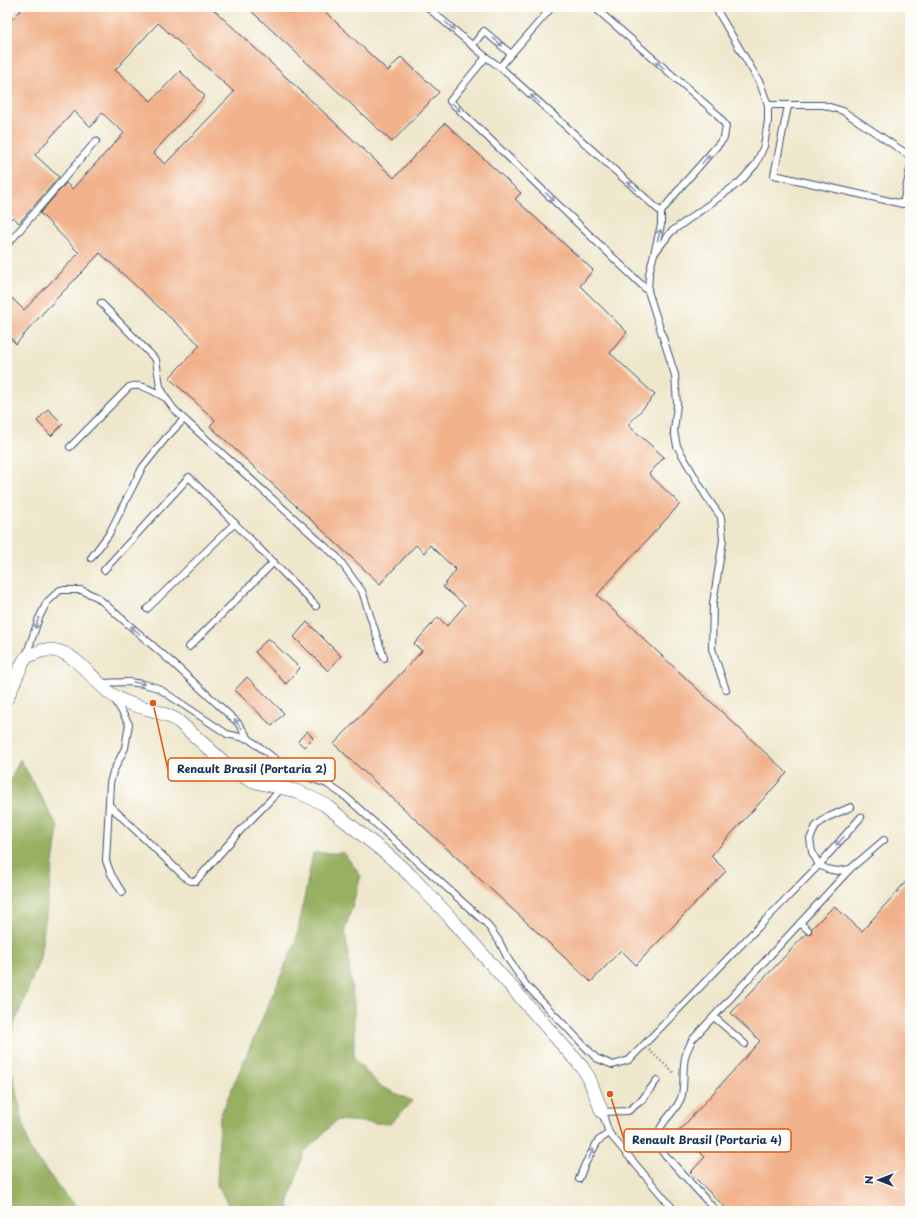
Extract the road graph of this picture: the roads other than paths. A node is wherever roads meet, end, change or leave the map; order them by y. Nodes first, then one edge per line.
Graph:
1 (427, 7) edge
2 (552, 7) edge
3 (594, 7) edge
4 (716, 7) edge
5 (472, 46) junction
6 (511, 54) junction
7 (486, 57) junction
8 (500, 67) junction
9 (768, 105) junction
10 (788, 106) junction
11 (96, 141) dead end
12 (910, 156) edge
13 (910, 169) edge
14 (661, 212) junction
15 (7, 245) edge
16 (652, 257) junction
17 (648, 291) junction
18 (101, 303) dead end
19 (166, 398) junction
20 (184, 419) junction
21 (70, 448) dead end
22 (235, 522) junction
23 (91, 558) dead end
24 (274, 562) junction
25 (104, 570) dead end
26 (316, 606) dead end
27 (147, 609) dead end
28 (189, 647) dead end
29 (26, 658) junction
30 (384, 658) dead end
31 (100, 683) junction
32 (726, 690) dead end
33 (111, 694) junction
34 (7, 698) edge
35 (249, 739) junction
36 (283, 787) junction
37 (109, 805) junction
38 (851, 807) dead end
39 (861, 817) dead end
40 (884, 840) dead end
41 (819, 865) junction
42 (850, 869) junction
43 (122, 892) dead end
44 (800, 923) junction
45 (808, 930) dead end
46 (714, 1016) junction
47 (745, 1044) dead end
48 (657, 1080) dead end
49 (602, 1112) junction
50 (609, 1133) junction
51 (579, 1179) dead end
52 (675, 1211) edge
53 (716, 1211) edge

1 -> 5 lane
2 - 6 lane
14 -> 3 lane
4 - 9 lane
5 -> 6 lane
5 - 7 lane
6 - 8 lane
7 - 8 lane
7 -> 17 lane
14 -> 8 lane
9 - 10 lane
9 - 16 lane
10 - 12 lane
10 - 13 lane
11 - 15 lane
16 -> 14 lane
16 - 17 lane
17 - 32 lane
18 - 19 lane
19 - 20 lane
19 - 21 lane
20 - 23 lane
20 - 30 lane
22 - 24 lane
22 - 25 lane
22 - 27 lane
24 - 26 lane
24 - 28 lane
29 - 31 street
29 - 34 street
35 -> 29 lane
31 - 33 street
31 -> 35 lane
33 - 36 street
33 - 37 lane
35 - 41 lane
36 - 37 lane
36 - 49 street
37 - 43 lane
38 - 41 lane
39 -> 41 lane
40 - 42 lane
41 - 42 lane
42 - 44 lane
44 - 45 lane
44 - 46 lane
46 - 47 lane
46 - 53 lane
48 - 49 lane
49 - 50 lane
51 -> 50 lane
50 - 52 lane

